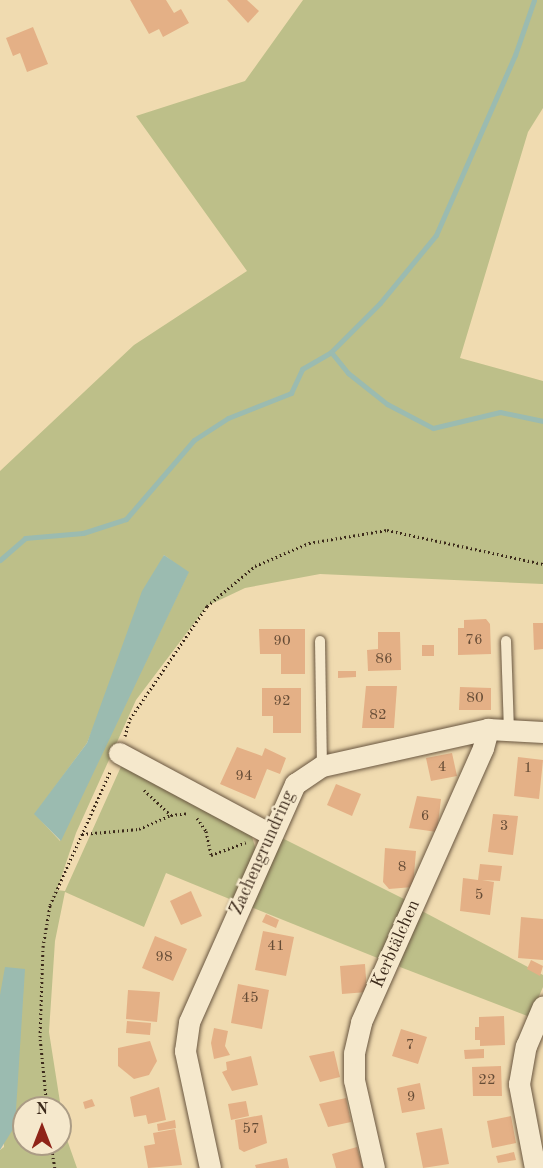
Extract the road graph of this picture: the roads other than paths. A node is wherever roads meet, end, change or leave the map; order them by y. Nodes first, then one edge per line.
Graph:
1 (506, 640) dead end
2 (320, 641) dead end
3 (488, 729) junction
4 (509, 730) junction
5 (543, 732) edge
6 (119, 753) dead end
7 (322, 766) junction
8 (270, 834) junction
9 (543, 1006) edge
10 (210, 1168) edge
11 (374, 1168) edge
12 (535, 1168) edge

1 - 4 lane
2 - 7 lane
3 - 4 street, Zachengrundring
3 - 7 street, Zachengrundring
3 - 11 street, Kerbtälchen
4 - 5 street, Zachengrundring
6 - 8 street
7 - 8 street, Zachengrundring
8 - 10 street, Zachengrundring
9 - 12 street

